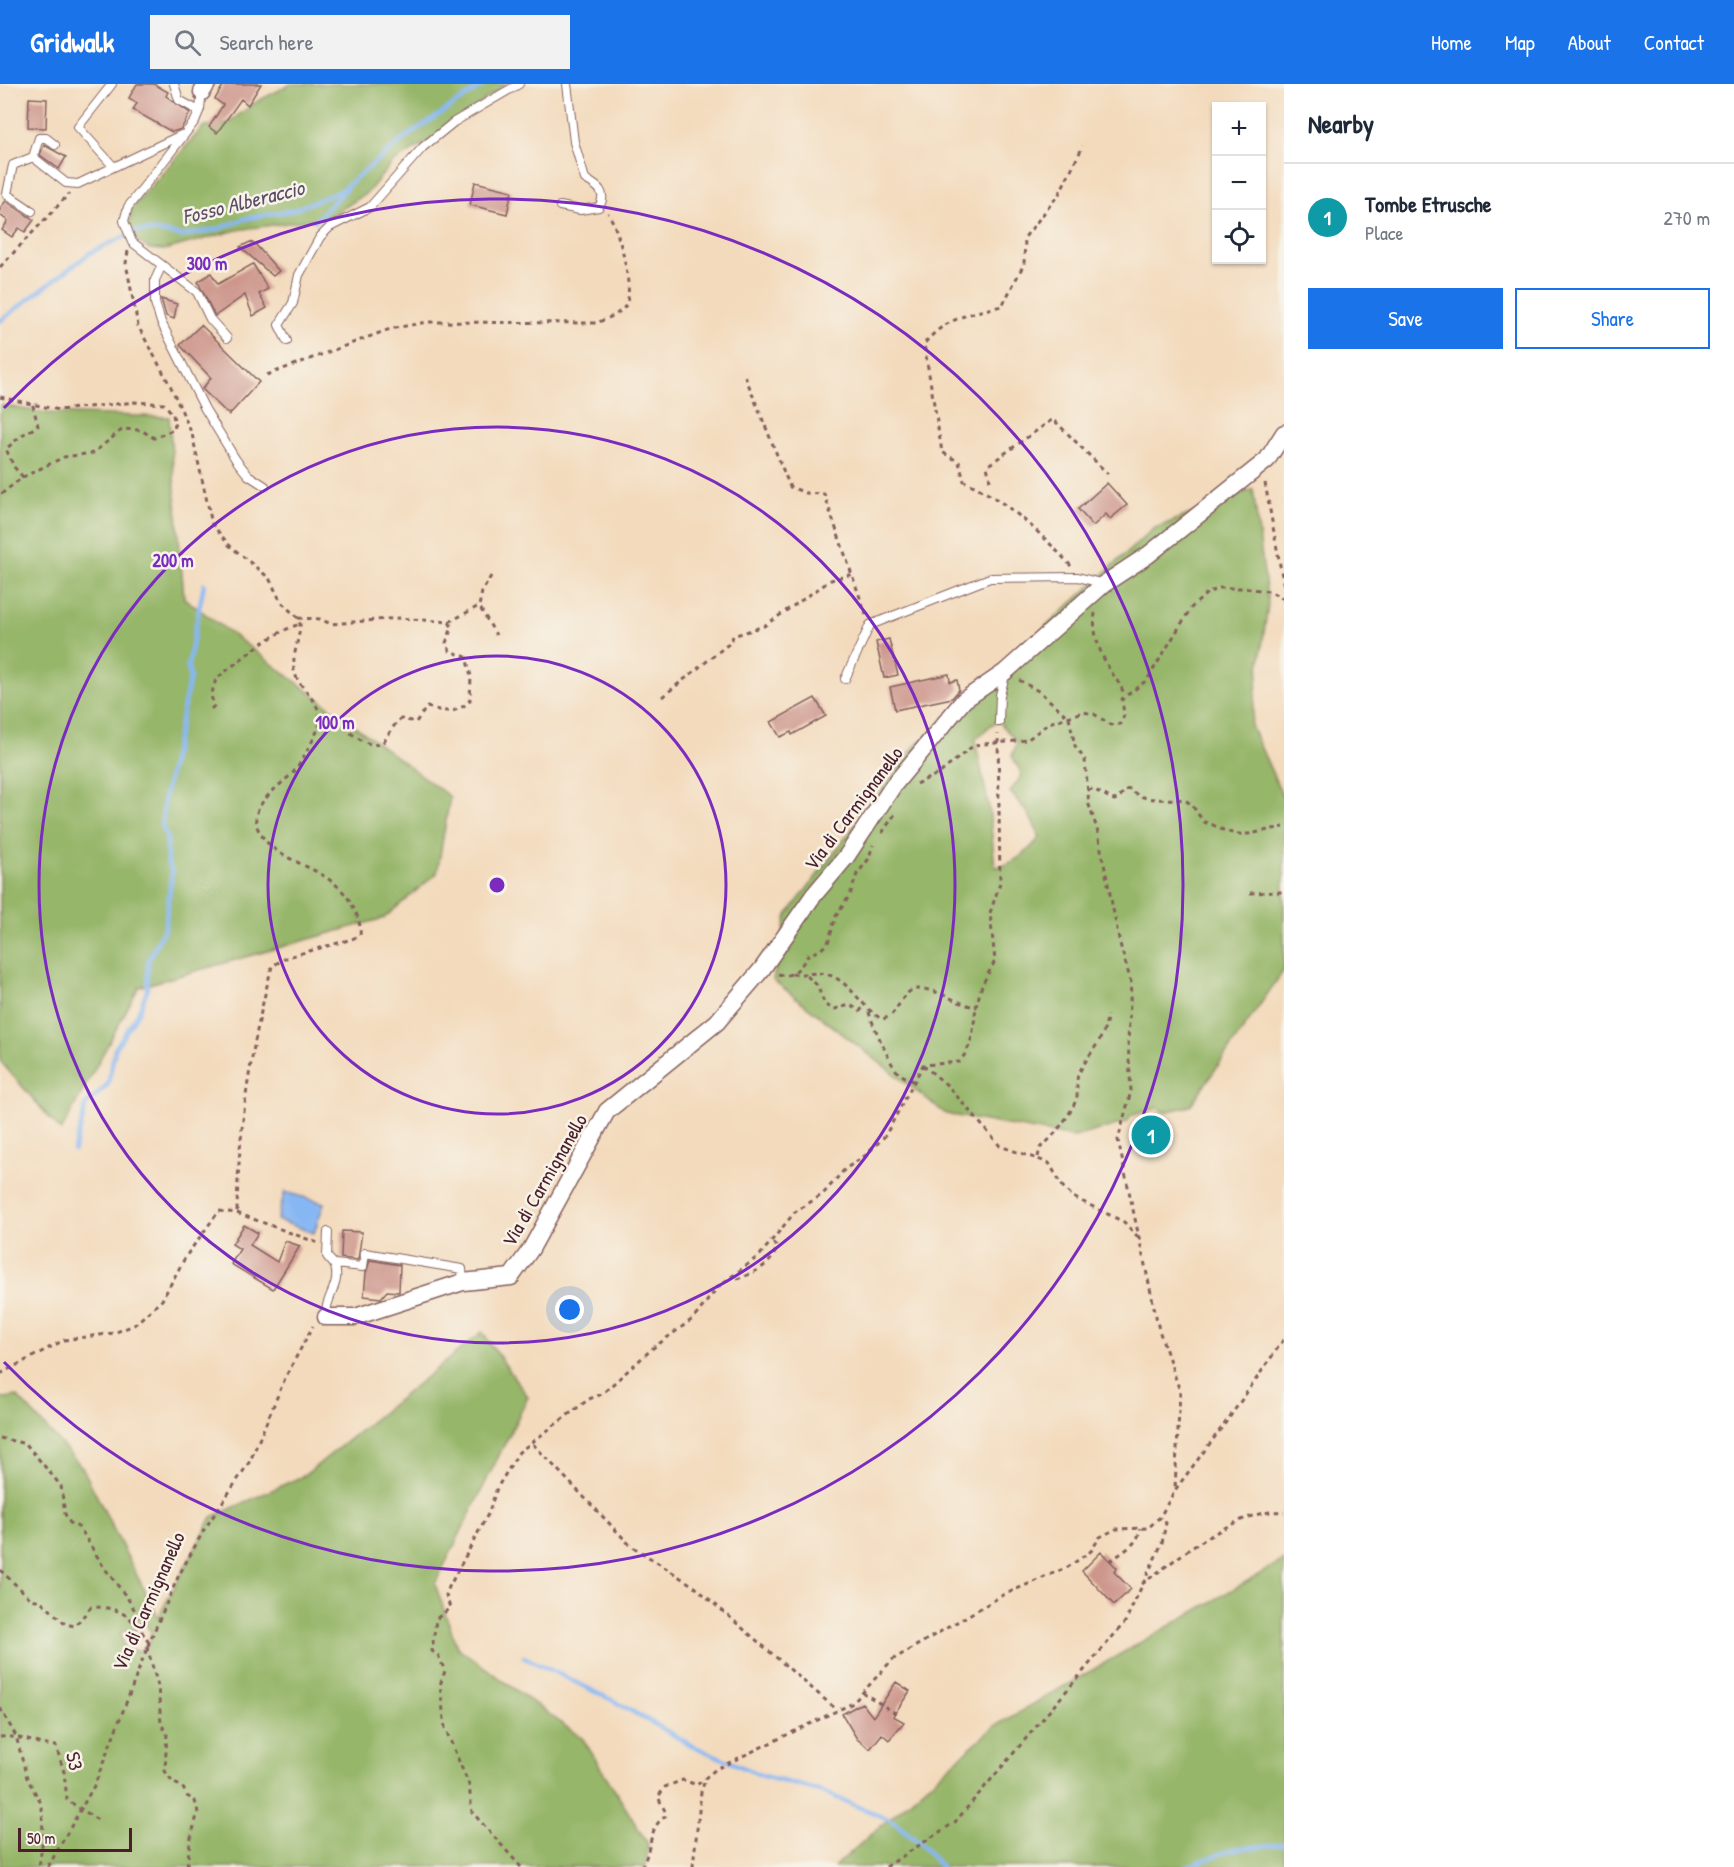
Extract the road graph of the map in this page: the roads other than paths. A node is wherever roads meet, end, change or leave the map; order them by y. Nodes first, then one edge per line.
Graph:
1 (112, 84) edge
2 (174, 84) edge
3 (519, 84) edge
4 (567, 84) edge
5 (203, 87) edge
6 (199, 111) junction
7 (184, 133) junction
8 (55, 146) dead end
9 (33, 157) junction
10 (113, 166) junction
11 (560, 207) dead end
12 (32, 211) dead end
13 (162, 265) junction
14 (227, 338) dead end
15 (287, 341) dead end
16 (1284, 433) edge
17 (265, 486) dead end
18 (1098, 590) junction
19 (1005, 672) junction
20 (844, 680) dead end
21 (999, 722) dead end
22 (328, 1232) dead end
23 (334, 1264) junction
24 (463, 1282) junction
25 (326, 1317) joint

1 - 10 lane
2 - 6 lane
3 - 15 lane
4 - 11 lane
5 - 6 lane
6 - 7 lane
7 - 10 lane
7 - 13 lane
8 - 9 lane
9 - 10 lane
9 - 12 lane
13 - 14 lane
13 - 17 lane
16 - 18 street, Via di Carmignanello
18 - 19 street, Via di Carmignanello
18 - 20 lane
19 - 21 lane
19 - 24 street, Via di Carmignanello
22 - 23 lane
23 - 24 lane
23 - 25 lane
24 - 25 street, Via di Carmignanello

